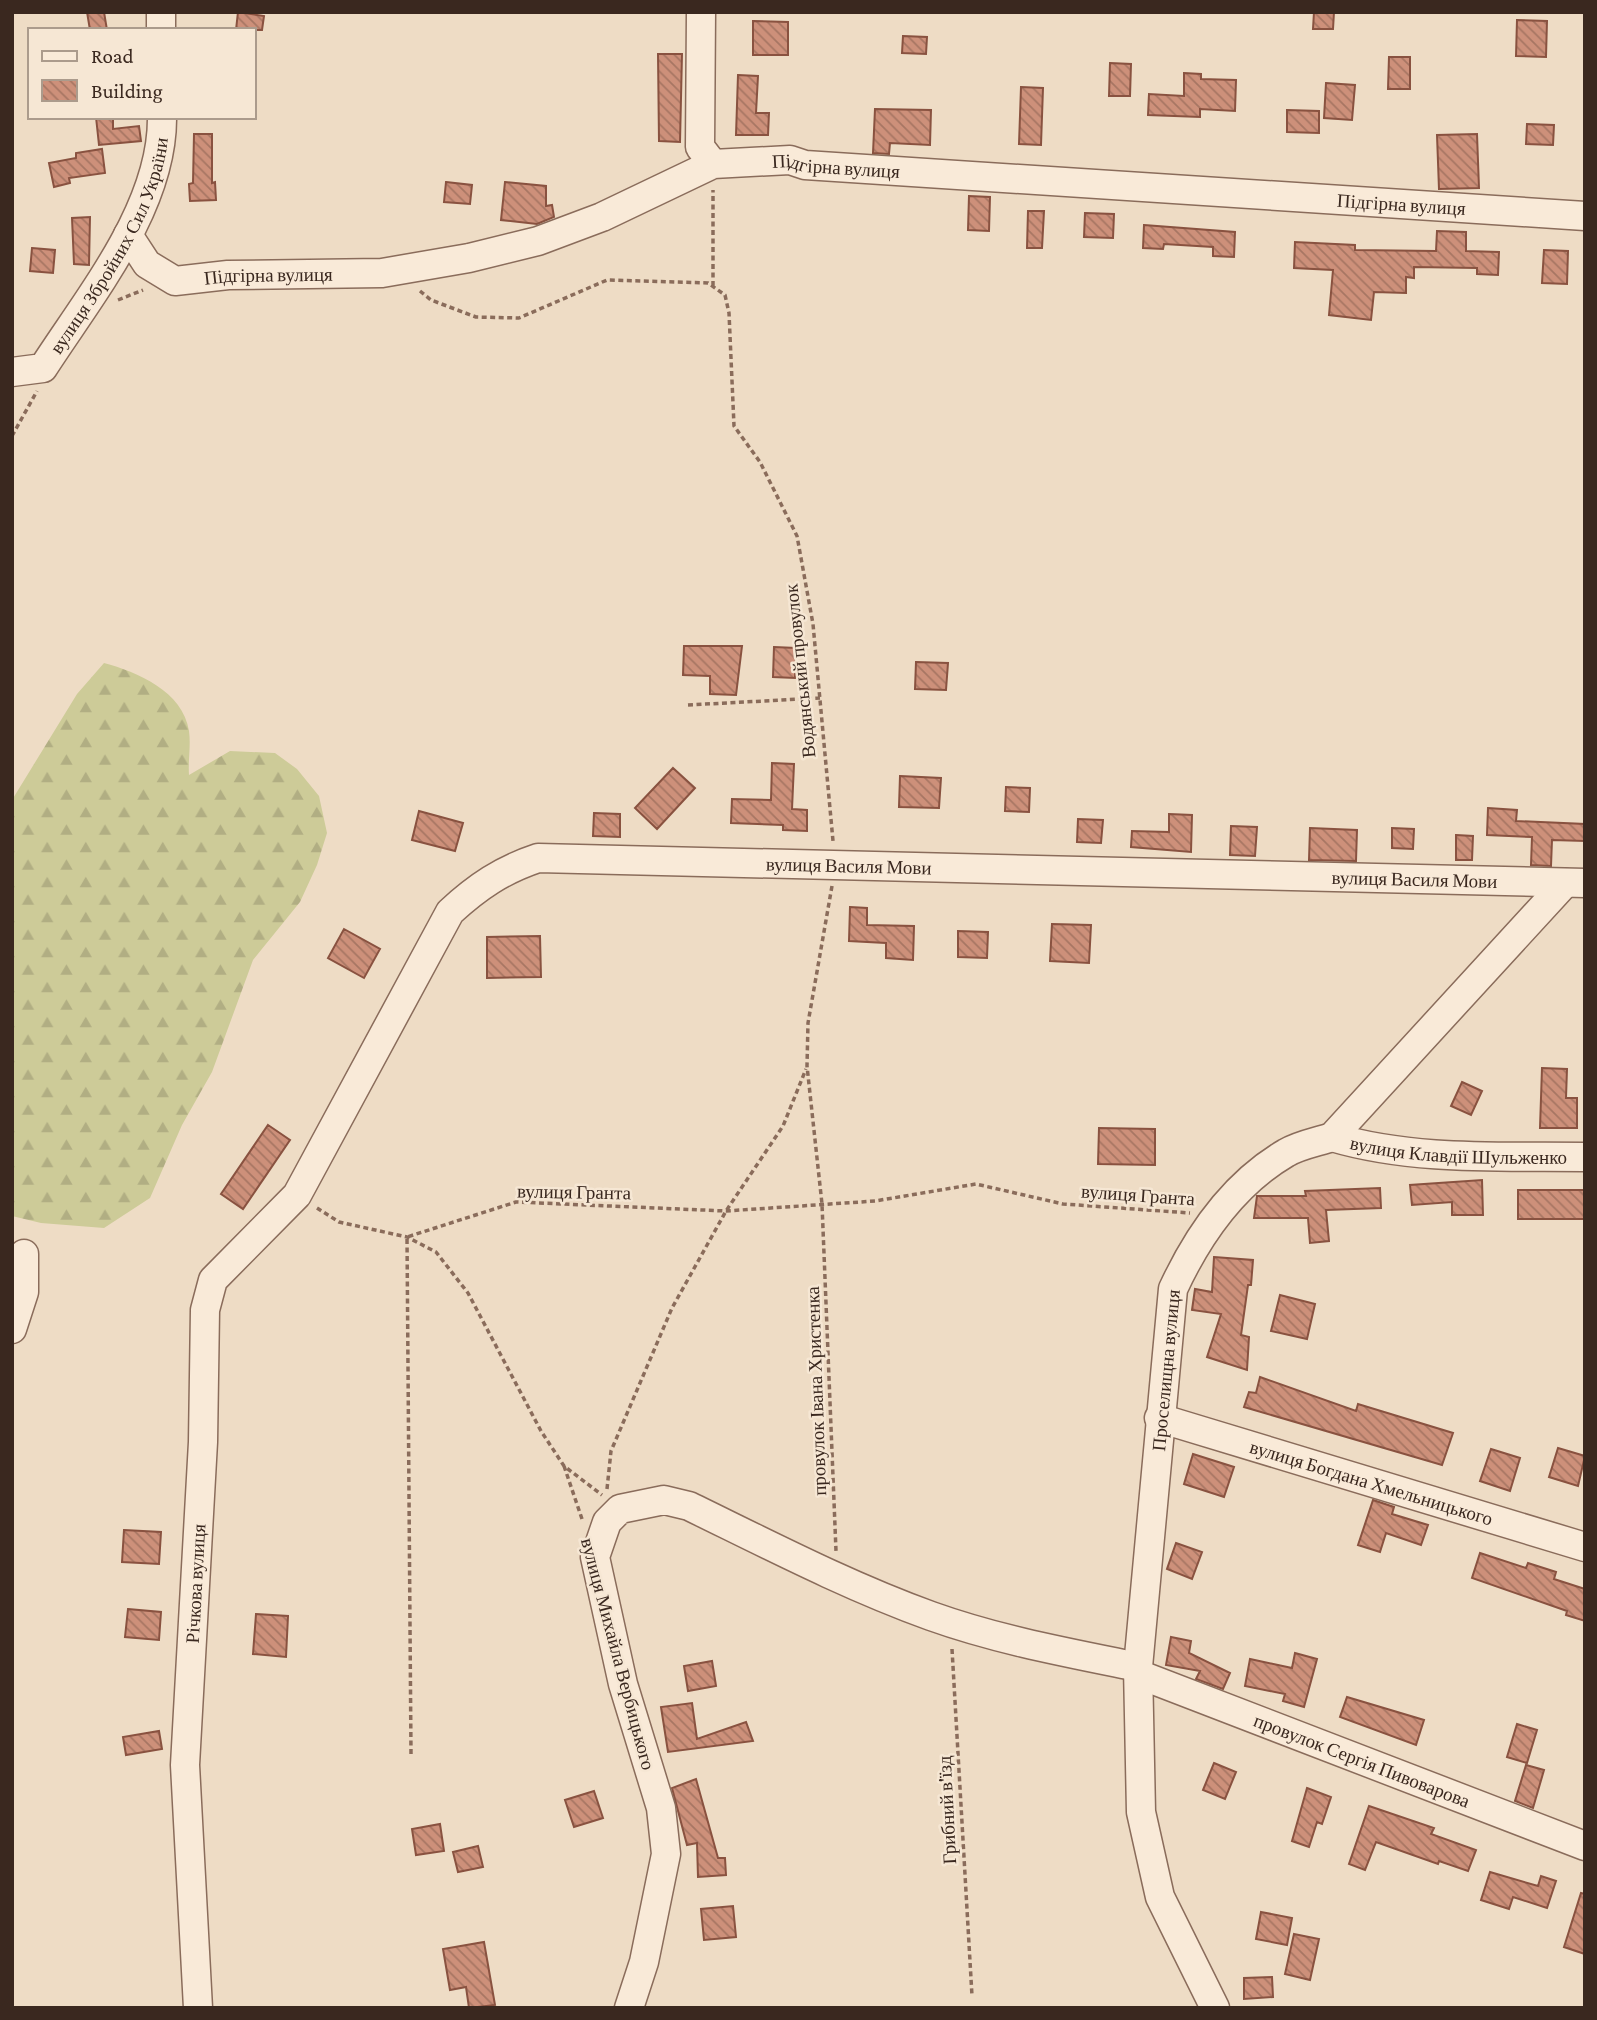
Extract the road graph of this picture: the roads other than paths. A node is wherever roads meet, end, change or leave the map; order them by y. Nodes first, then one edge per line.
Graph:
1 (701, 12) edge
2 (162, 119) edge
3 (713, 163) junction
4 (1585, 216) edge
5 (128, 235) junction
6 (12, 372) edge
7 (1575, 883) edge
8 (1332, 1137) junction
9 (1585, 1157) edge
10 (297, 1195) joint
11 (24, 1254) dead end
12 (12, 1329) edge
13 (1160, 1418) junction
14 (1585, 1547) edge
15 (595, 1557) joint
16 (1138, 1670) junction
17 (1585, 1846) edge
18 (198, 2008) edge
19 (629, 2008) edge
20 (1216, 2008) edge

1 - 3 street
2 - 5 street, вулиця Збройних Сил України
3 - 4 street, Підгірна вулиця
3 - 5 street, Підгірна вулиця
5 - 6 street, вулиця Збройних Сил України
7 - 8 street, Проселищна вулиця
7 - 10 street, вулиця Василя Мови
8 - 9 street, вулиця Клавдії Шульженко
8 - 13 street, Проселищна вулиця
10 - 18 street, Річкова вулиця
11 - 12 street
13 - 14 street, вулиця Богдана Хмельницького
13 - 16 street, Проселищна вулиця
15 - 16 street, провулок Сергія Пивоварова
15 - 19 street, вулиця Михайла Вербицького
16 - 17 street, провулок Сергія Пивоварова
16 - 20 street, Проселищна вулиця

